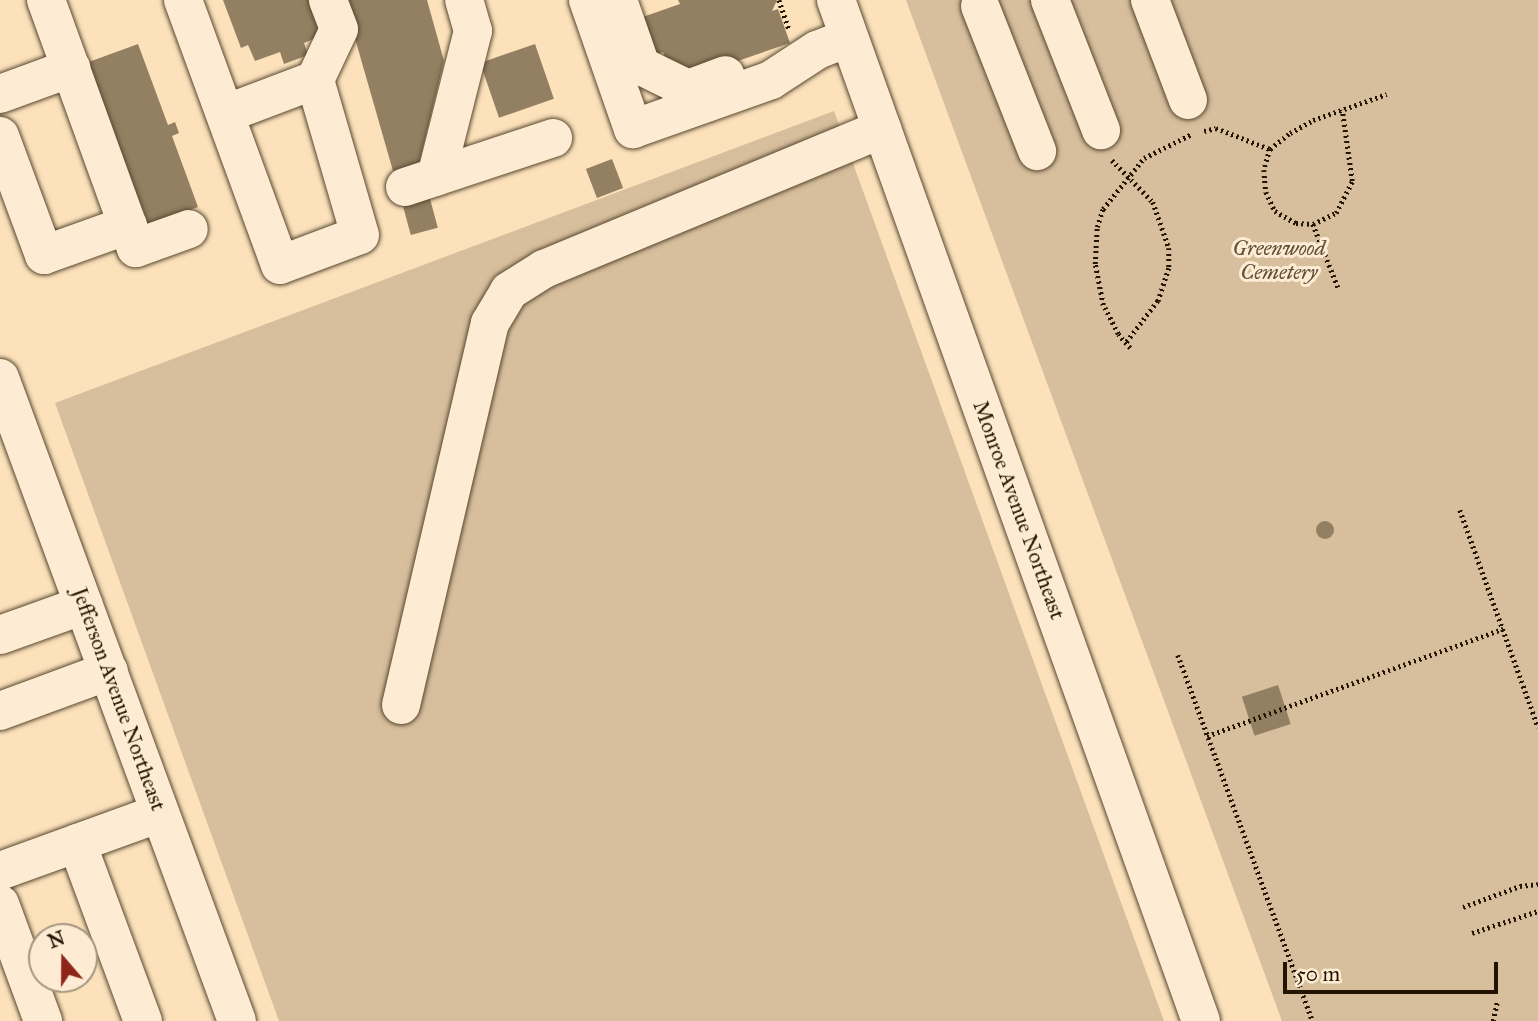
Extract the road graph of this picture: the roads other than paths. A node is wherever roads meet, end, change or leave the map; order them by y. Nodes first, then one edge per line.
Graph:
1 (46, 0) edge
2 (183, 0) edge
3 (328, 0) edge
4 (464, 0) edge
5 (588, 0) edge
6 (618, 0) edge
7 (836, 0) edge
8 (1050, 0) edge
9 (1150, 0) edge
10 (980, 6) dead end
11 (833, 44) junction
12 (71, 68) junction
13 (315, 80) junction
14 (0, 94) edge
15 (1188, 100) dead end
16 (225, 114) junction
17 (882, 130) junction
18 (1101, 130) road end
19 (0, 136) edge
20 (553, 138) dead end
21 (1037, 151) dead end
22 (11, 198) edge
23 (128, 225) junction
24 (189, 229) dead end
25 (0, 378) edge
26 (84, 605) junction
27 (0, 635) edge
28 (109, 671) junction
29 (401, 705) dead end
30 (0, 711) edge
31 (160, 813) junction
32 (77, 843) junction
33 (0, 872) edge
34 (0, 904) edge
35 (43, 1021) edge
36 (143, 1021) edge
37 (237, 1021) edge
38 (1201, 1021) edge

1 - 12 street
2 - 16 street
3 - 13 street
4 - 20 street
5 - 11 street
6 - 11 street
7 - 11 street, Monroe Avenue Northeast
8 - 18 street
9 - 15 street
10 - 21 street
11 - 17 street, Monroe Avenue Northeast
12 - 14 street
12 - 23 street
13 - 16 street
13 - 16 street
17 - 29 street
17 - 38 street, Monroe Avenue Northeast
19 - 22 street
22 - 23 street
23 - 24 street
25 - 26 street, Jefferson Avenue Northeast
26 - 27 street
26 - 28 street, Jefferson Avenue Northeast
28 - 30 street
28 - 31 street, Jefferson Avenue Northeast
31 - 32 street
31 - 37 street, Jefferson Avenue Northeast
32 - 33 street
32 - 36 street
34 - 35 street

